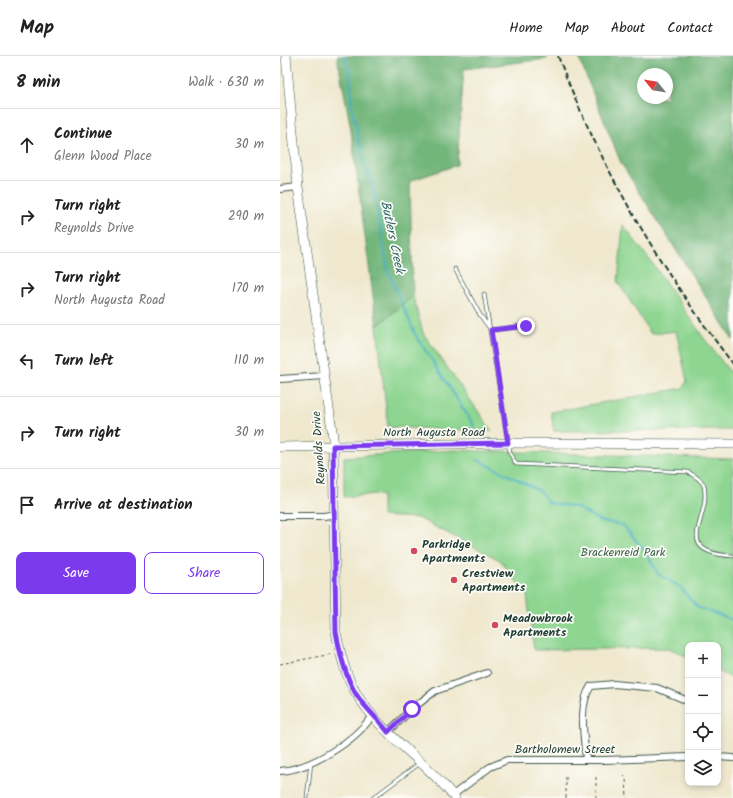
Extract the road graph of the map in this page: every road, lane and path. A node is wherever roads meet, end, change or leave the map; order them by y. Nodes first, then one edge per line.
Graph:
1 (286, 56) edge
2 (298, 187) junction
3 (280, 188) edge
4 (455, 269) dead end
5 (484, 294) dead end
6 (526, 326) dead end
7 (491, 330) junction
8 (324, 376) junction
9 (280, 379) edge
10 (508, 443) junction
11 (733, 444) edge
12 (333, 446) junction
13 (280, 447) edge
14 (335, 514) junction
15 (280, 516) edge
16 (733, 556) edge
17 (340, 653) junction
18 (280, 664) edge
19 (487, 673) dead end
20 (685, 701) edge
21 (372, 716) junction
22 (388, 732) junction
23 (685, 757) edge
24 (721, 757) edge
25 (733, 758) edge
26 (586, 759) junction
27 (311, 762) junction
28 (420, 763) junction
29 (280, 771) edge
30 (596, 776) dead end
31 (623, 776) dead end
32 (566, 777) dead end
33 (454, 797) edge
34 (307, 798) edge
35 (373, 798) edge
36 (566, 798) edge
37 (596, 798) edge
38 (627, 798) edge

1 - 2 street, Reynolds Drive
2 - 3 street
2 - 8 street, Reynolds Drive
4 - 7 lane
5 - 7 lane
6 - 7 lane
7 - 10 lane
8 - 9 street
8 - 12 street, Reynolds Drive
10 - 11 street, North Augusta Road
10 - 12 street, North Augusta Road
10 - 16 lane
12 - 13 street, North Augusta Road
12 - 14 street, Reynolds Drive
14 - 15 street
14 - 17 street, Reynolds Drive
17 - 18 path
17 - 21 street, Reynolds Drive
19 - 22 street
20 - 26 street
21 - 22 street, Reynolds Drive
21 - 27 street
22 - 28 street, Reynolds Drive
23 - 26 street, Bartholomew Street
24 - 25 street
26 - 33 street, Bartholomew Street
27 - 29 street
27 - 34 lane
28 - 33 street, Reynolds Drive
28 - 35 lane
30 - 37 path
31 - 38 path
32 - 36 path

